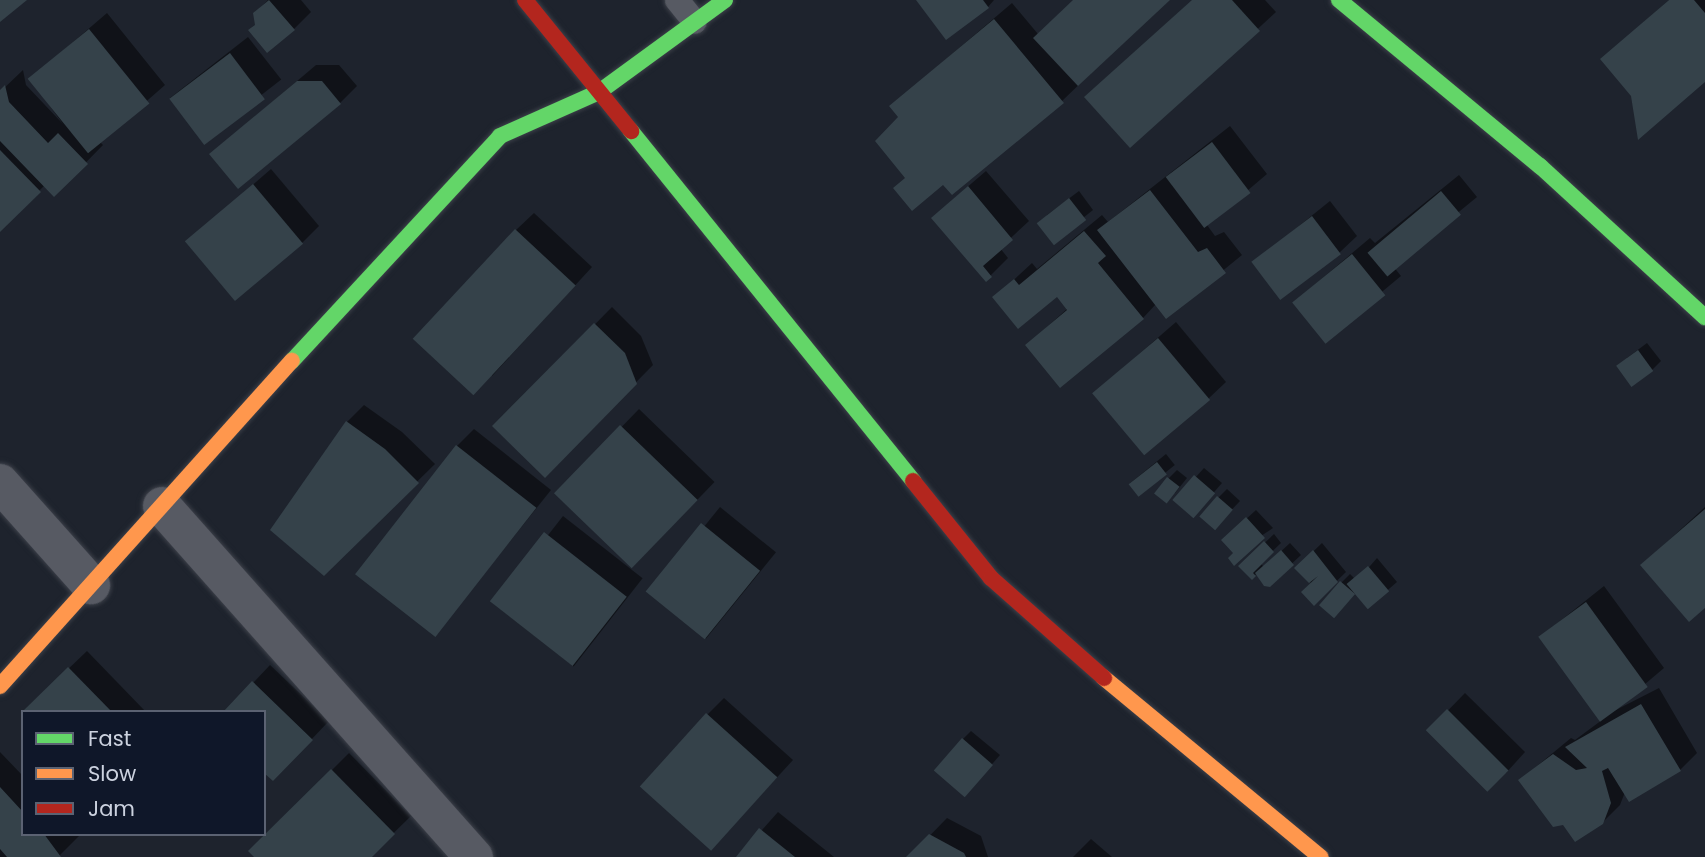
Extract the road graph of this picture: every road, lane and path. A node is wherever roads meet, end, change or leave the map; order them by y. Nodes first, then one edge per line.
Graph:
1 (525, 0) edge
2 (677, 0) edge
3 (725, 0) edge
4 (1339, 0) edge
5 (695, 22) junction
6 (599, 92) junction
7 (1705, 317) edge
8 (0, 483) edge
9 (162, 506) junction
10 (92, 585) junction
11 (0, 686) edge
12 (474, 857) edge
13 (1320, 857) edge

1 - 6 street
2 - 5 lane
3 - 5 street
4 - 7 street
5 - 6 street
6 - 9 street
6 - 13 street
8 - 10 street
9 - 10 street
9 - 12 street
10 - 11 street

